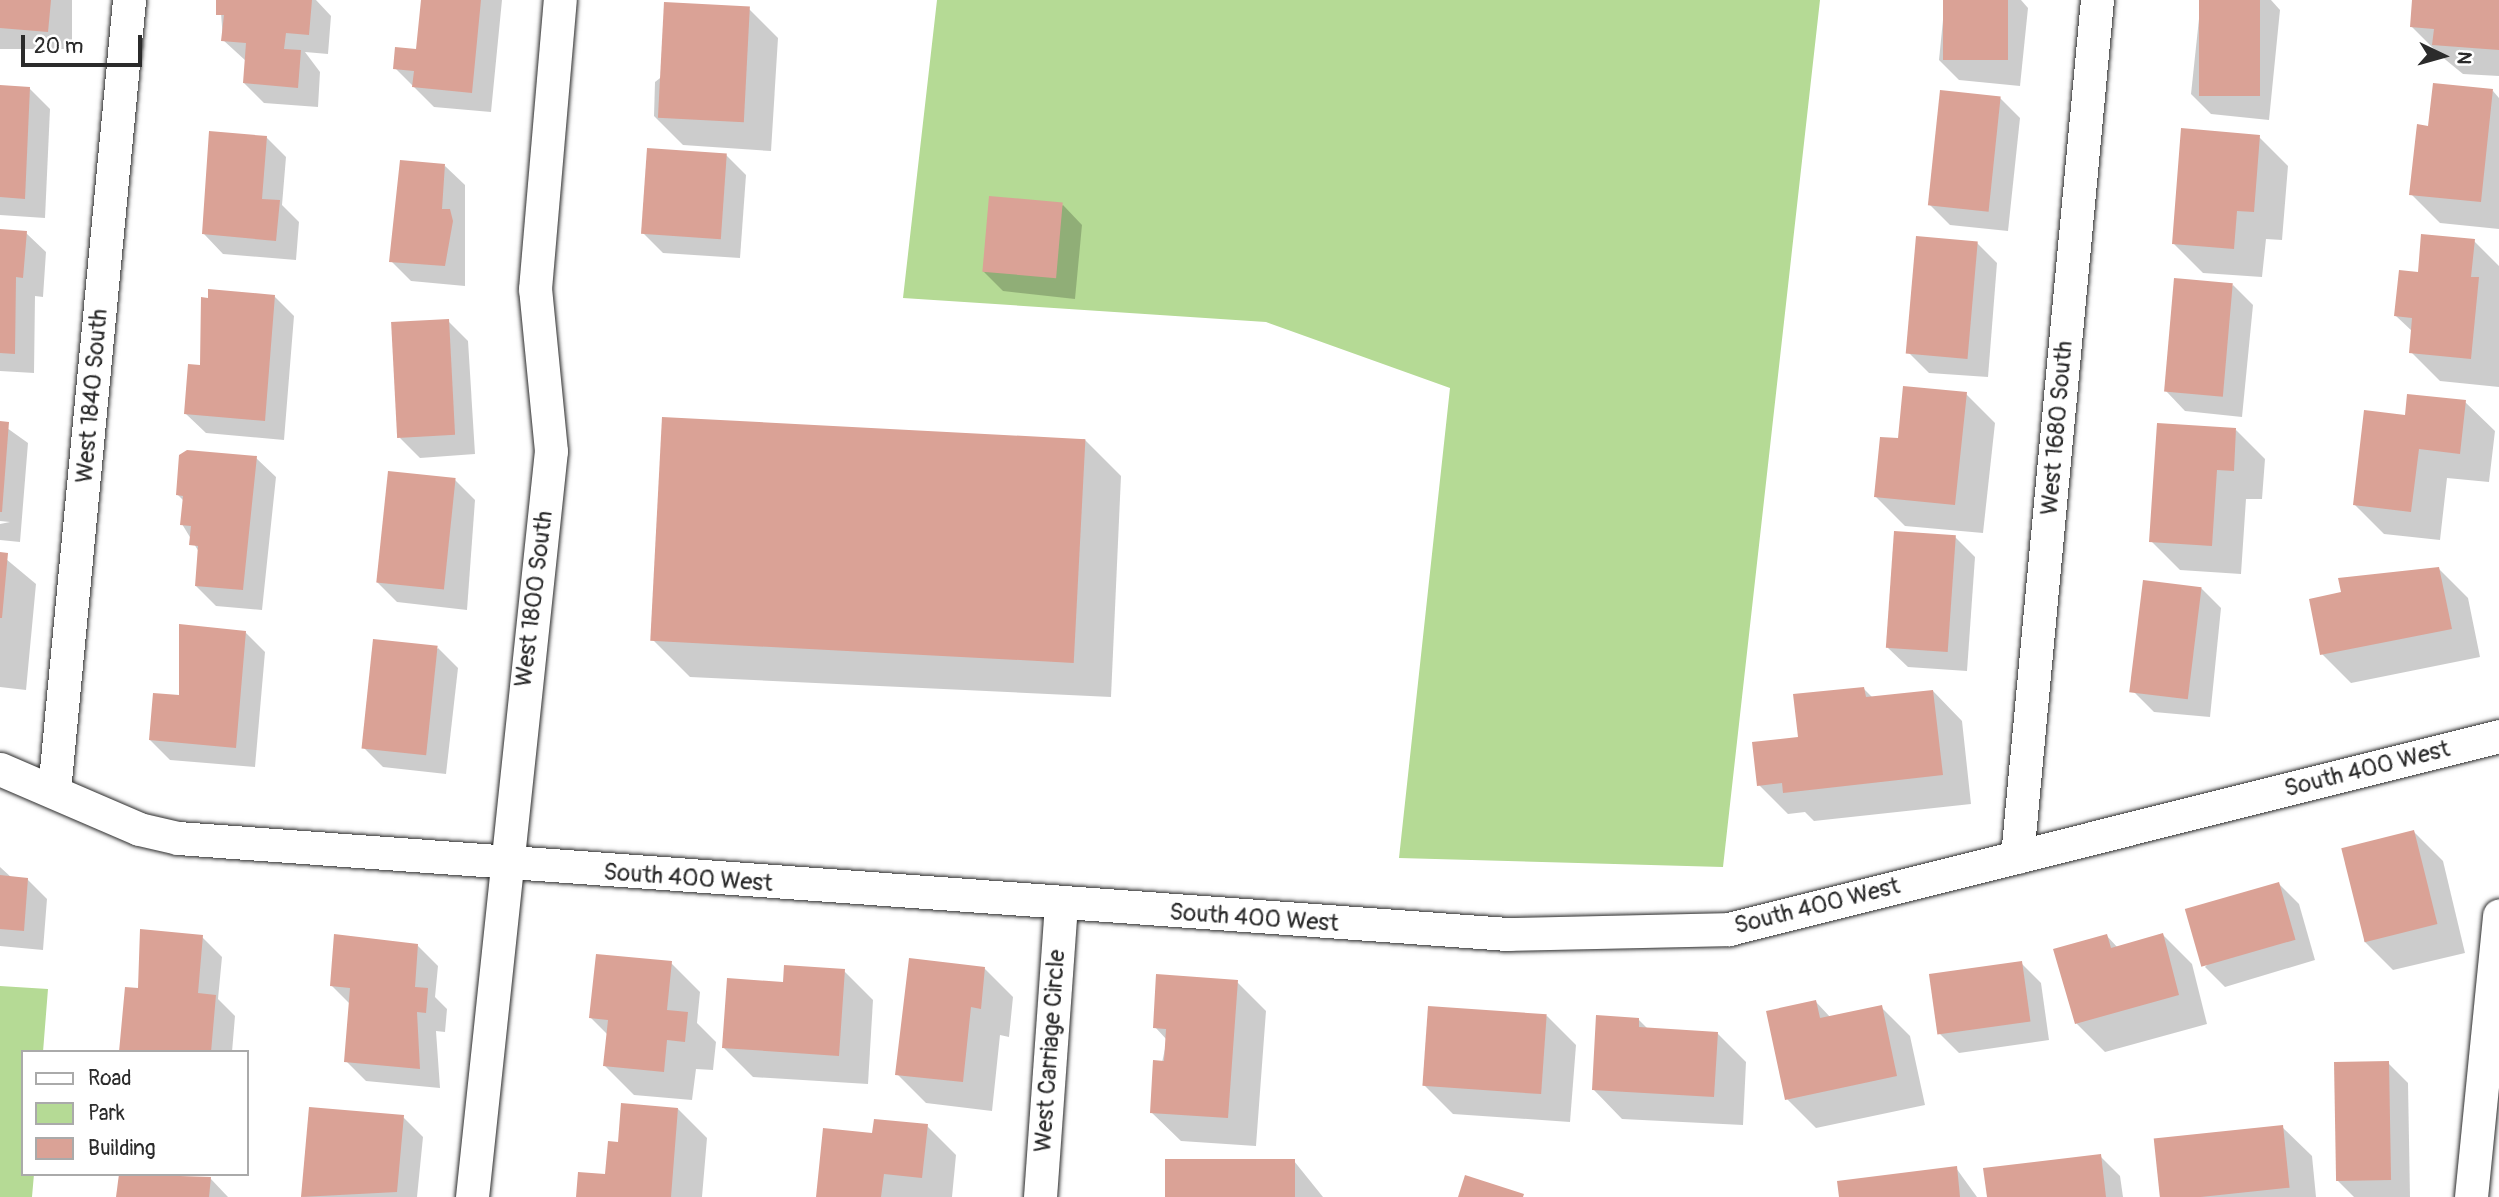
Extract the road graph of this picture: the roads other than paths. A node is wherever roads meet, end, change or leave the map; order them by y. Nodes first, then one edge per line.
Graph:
1 (130, 0) edge
2 (560, 0) edge
3 (2097, 0) edge
4 (2499, 736) edge
5 (0, 769) edge
6 (54, 791) junction
7 (2017, 857) junction
8 (503, 865) junction
9 (1061, 906) junction
10 (2499, 915) edge
11 (472, 1197) edge
12 (1040, 1197) edge
13 (2472, 1197) edge

1 - 6 street, West 1840 South
2 - 8 street, West 1800 South
3 - 7 street, West 1680 South
4 - 7 street, South 400 West
5 - 6 street, South 400 West
6 - 8 street, South 400 West
7 - 9 street, South 400 West
8 - 9 street, South 400 West
8 - 11 street, West 1800 South
9 - 12 street, West Carriage Circle
10 - 13 street

